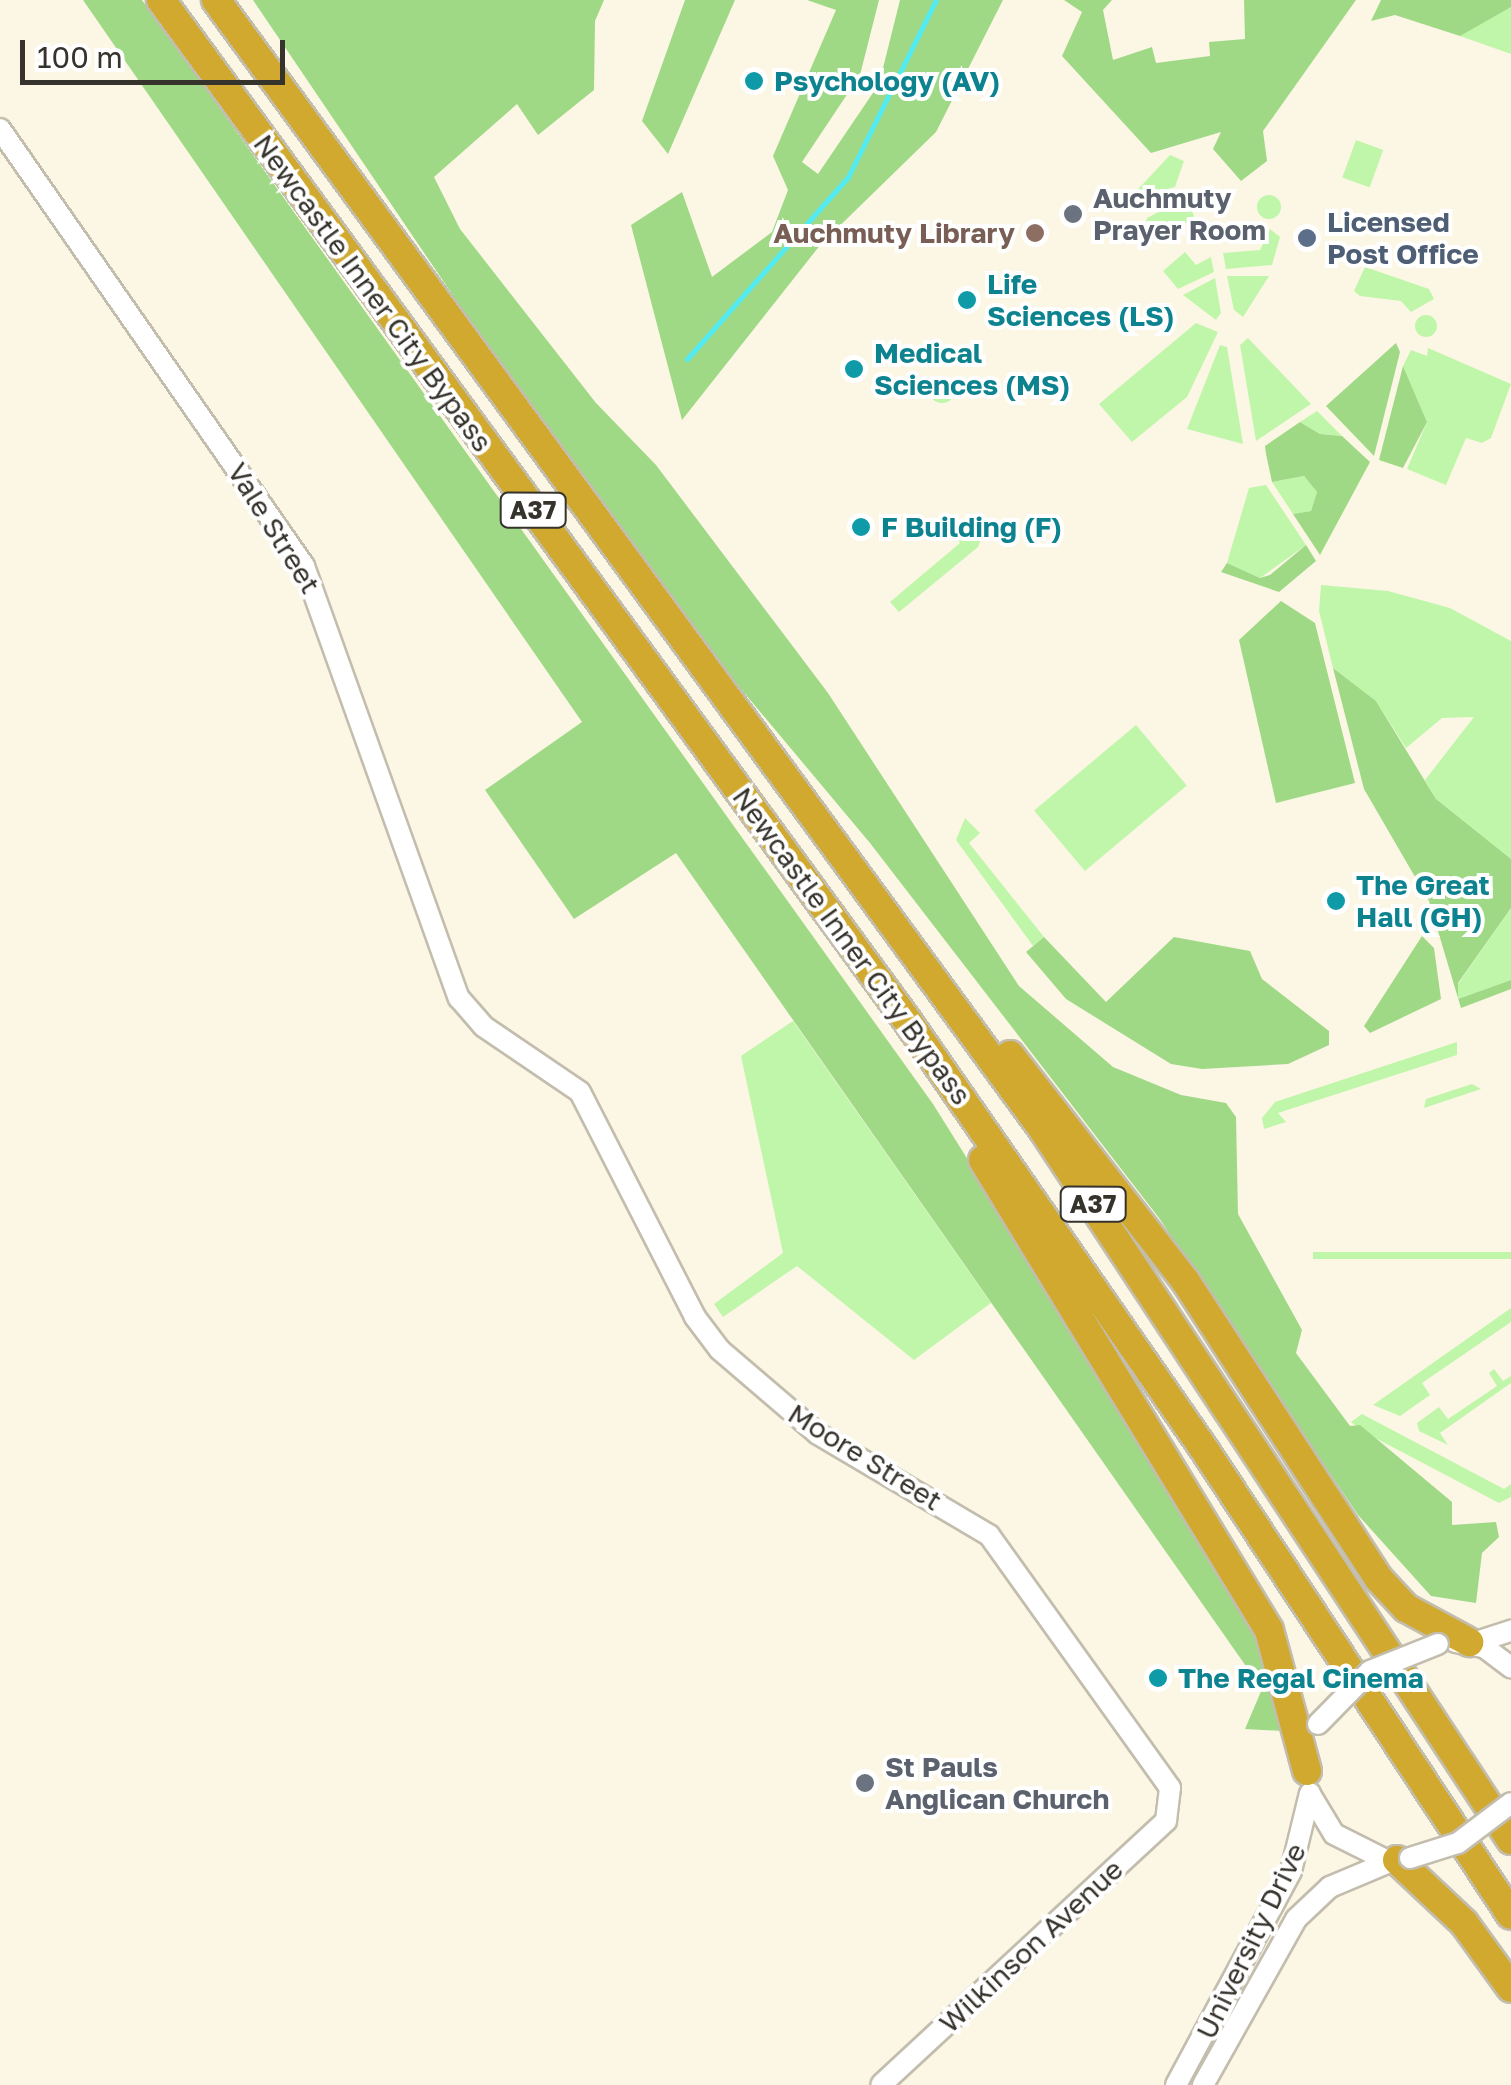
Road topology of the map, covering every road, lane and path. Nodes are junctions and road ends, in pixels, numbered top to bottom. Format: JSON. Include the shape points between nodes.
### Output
{"nodes":[{"id":1,"x":161,"y":0,"type":"edge"},
{"id":2,"x":216,"y":0,"type":"edge"},
{"id":3,"x":0,"y":130,"type":"edge"},
{"id":4,"x":841,"y":856,"type":"junction"},
{"id":5,"x":906,"y":1019,"type":"junction"},
{"id":6,"x":483,"y":1026,"type":"joint"},
{"id":7,"x":1511,"y":1631,"type":"edge"},
{"id":8,"x":1471,"y":1643,"type":"junction"},
{"id":9,"x":1511,"y":1667,"type":"edge"},
{"id":10,"x":1309,"y":1782,"type":"junction"},
{"id":11,"x":1172,"y":1802,"type":"joint"},
{"id":12,"x":1511,"y":1803,"type":"edge"},
{"id":13,"x":1511,"y":1840,"type":"edge"},
{"id":14,"x":1400,"y":1860,"type":"junction"},
{"id":15,"x":1511,"y":1914,"type":"edge"},
{"id":16,"x":1511,"y":1988,"type":"edge"},
{"id":17,"x":881,"y":2085,"type":"edge"},
{"id":18,"x":1176,"y":2085,"type":"edge"},
{"id":19,"x":1204,"y":2085,"type":"edge"}],
"edges":[{"from":1,"to":5,"type":"highway","name":"Newcastle Inner City Bypass","number":"A37"},
{"from":2,"to":4,"type":"highway","name":"Newcastle Inner City Bypass","number":"A37"},
{"from":3,"to":6,"type":"main road","name":"Vale Street","via":[[304,566],[450,979]]},
{"from":4,"to":8,"type":"highway","via":[[1082,1142],[1175,1266],[1390,1592]]},
{"from":4,"to":13,"type":"highway","name":"Newcastle Inner City Bypass","number":"A37","via":[[1044,1130]]},
{"from":5,"to":10,"type":"highway","via":[[961,1125],[1269,1630]]},
{"from":5,"to":15,"type":"highway","name":"Newcastle Inner City Bypass","number":"A37","via":[[1206,1452]]},
{"from":6,"to":11,"type":"main road","name":"Moore Street","via":[[580,1092],[694,1318],[720,1350],[818,1434],[976,1525],[998,1545],[1163,1777]]},
{"from":7,"to":8,"type":"main road"},
{"from":8,"to":9,"type":"main road"},
{"from":8,"to":10,"type":"main road","name":"University Drive","bridge":true,"via":[[1438,1644],[1370,1671],[1318,1724]]},
{"from":10,"to":14,"type":"main road","via":[[1334,1834]]},
{"from":10,"to":18,"type":"main road","name":"University Drive","via":[[1291,1871]]},
{"from":11,"to":17,"type":"main road","name":"Wilkinson Avenue","via":[[1166,1821],[1143,1844]]},
{"from":12,"to":14,"type":"main road","name":"University Drive","bridge":true,"via":[[1458,1843]]},
{"from":14,"to":16,"type":"highway","via":[[1464,1924]]},
{"from":14,"to":19,"type":"main road","name":"University Drive","via":[[1330,1887],[1296,1919]]}]}
